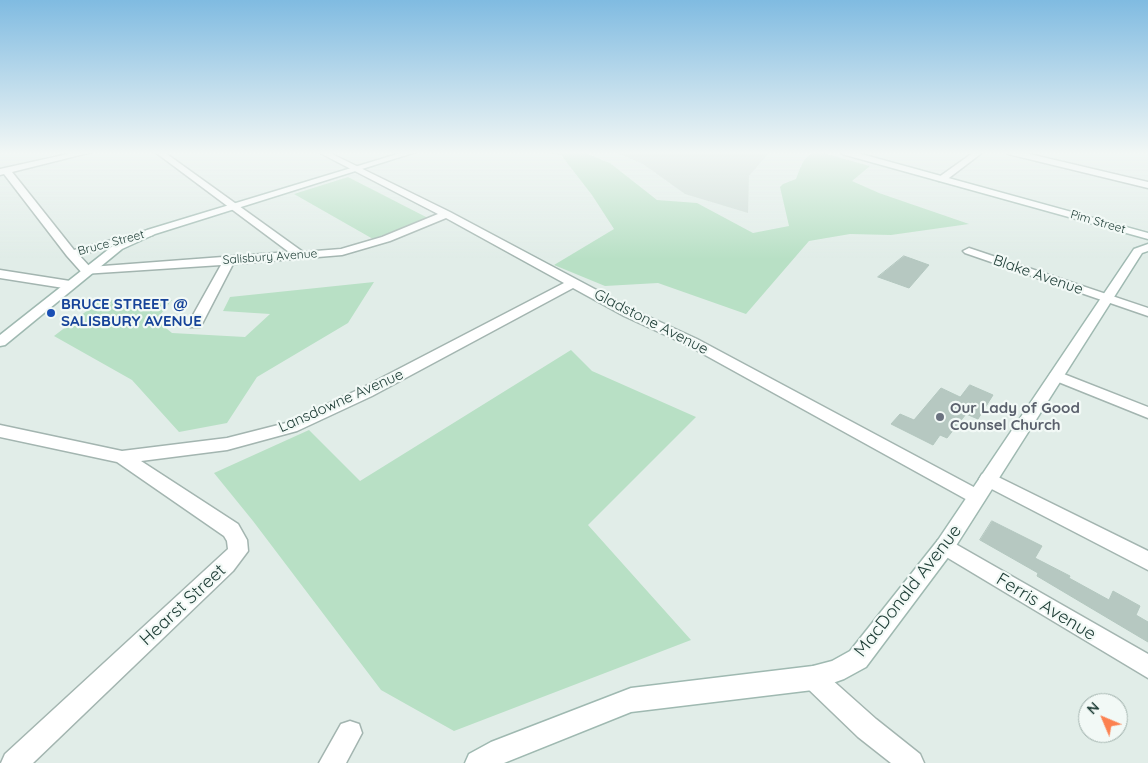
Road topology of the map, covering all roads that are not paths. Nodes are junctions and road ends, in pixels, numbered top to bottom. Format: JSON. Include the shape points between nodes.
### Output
{"nodes":[{"id":1,"x":16,"y":188,"type":"edge"},
{"id":2,"x":209,"y":188,"type":"edge"},
{"id":3,"x":295,"y":188,"type":"edge"},
{"id":4,"x":393,"y":188,"type":"edge"},
{"id":5,"x":973,"y":188,"type":"edge"},
{"id":6,"x":235,"y":206,"type":"junction"},
{"id":7,"x":446,"y":214,"type":"junction"},
{"id":8,"x":151,"y":232,"type":"junction"},
{"id":9,"x":1148,"y":236,"type":"edge"},
{"id":10,"x":1148,"y":247,"type":"edge"},
{"id":11,"x":969,"y":251,"type":"dead end"},
{"id":12,"x":71,"y":254,"type":"junction"},
{"id":13,"x":300,"y":255,"type":"junction"},
{"id":14,"x":229,"y":260,"type":"junction"},
{"id":15,"x":87,"y":271,"type":"junction"},
{"id":16,"x":0,"y":274,"type":"edge"},
{"id":17,"x":574,"y":282,"type":"junction"},
{"id":18,"x":70,"y":285,"type":"junction"},
{"id":19,"x":1108,"y":299,"type":"junction"},
{"id":20,"x":1148,"y":312,"type":"edge"},
{"id":21,"x":195,"y":324,"type":"dead end"},
{"id":22,"x":0,"y":342,"type":"edge"},
{"id":23,"x":1056,"y":376,"type":"junction"},
{"id":24,"x":1148,"y":413,"type":"edge"},
{"id":25,"x":0,"y":431,"type":"edge"},
{"id":26,"x":122,"y":457,"type":"junction"},
{"id":27,"x":983,"y":488,"type":"junction"},
{"id":28,"x":945,"y":546,"type":"junction"},
{"id":29,"x":1148,"y":561,"type":"edge"},
{"id":30,"x":1148,"y":667,"type":"edge"},
{"id":31,"x":813,"y":678,"type":"junction"},
{"id":32,"x":350,"y":732,"type":"dead end"},
{"id":33,"x":14,"y":763,"type":"edge"},
{"id":34,"x":332,"y":763,"type":"edge"},
{"id":35,"x":478,"y":763,"type":"edge"},
{"id":36,"x":911,"y":763,"type":"edge"}],
"edges":[{"from":1,"to":12,"type":"street"},
{"from":2,"to":6,"type":"street"},
{"from":3,"to":6,"type":"street","name":"Bruce Street"},
{"from":4,"to":7,"type":"street","name":"Gladstone Avenue"},
{"from":5,"to":9,"type":"street","name":"Pim Street"},
{"from":6,"to":8,"type":"street","name":"Bruce Street"},
{"from":6,"to":13,"type":"street"},
{"from":7,"to":13,"type":"street","name":"Salisbury Avenue","via":[[386,239],[351,249]]},
{"from":7,"to":17,"type":"street","name":"Gladstone Avenue"},
{"from":8,"to":12,"type":"street","name":"Bruce Street"},
{"from":8,"to":15,"type":"street","name":"Bruce Street","via":[[118,247]]},
{"from":10,"to":19,"type":"street","name":"MacDonald Avenue","via":[[1138,251]]},
{"from":11,"to":19,"type":"street","name":"Blake Avenue"},
{"from":12,"to":15,"type":"street"},
{"from":13,"to":14,"type":"street","name":"Salisbury Avenue"},
{"from":14,"to":15,"type":"street","name":"Salisbury Avenue"},
{"from":14,"to":21,"type":"street"},
{"from":15,"to":18,"type":"street","name":"Bruce Street"},
{"from":16,"to":18,"type":"street"},
{"from":17,"to":26,"type":"street","name":"Lansdowne Avenue","via":[[367,392],[291,427],[227,444]]},
{"from":17,"to":27,"type":"street","name":"Gladstone Avenue"},
{"from":18,"to":22,"type":"street","name":"Bruce Street"},
{"from":19,"to":20,"type":"street","name":"Blake Avenue"},
{"from":19,"to":23,"type":"street","name":"MacDonald Avenue"},
{"from":23,"to":24,"type":"street"},
{"from":23,"to":27,"type":"street","name":"MacDonald Avenue"},
{"from":25,"to":26,"type":"street","name":"Lansdowne Avenue"},
{"from":26,"to":33,"type":"street","name":"Hearst Street","via":[[230,530],[237,540],[238,552]]},
{"from":27,"to":28,"type":"street","name":"MacDonald Avenue"},
{"from":27,"to":29,"type":"street","name":"Gladstone Avenue"},
{"from":28,"to":30,"type":"street","name":"Ferris Avenue"},
{"from":28,"to":31,"type":"street","name":"MacDonald Avenue","via":[[858,659]]},
{"from":31,"to":35,"type":"street","name":"MacDonald Avenue","via":[[631,700]]},
{"from":31,"to":36,"type":"street"},
{"from":32,"to":34,"type":"street"}]}
